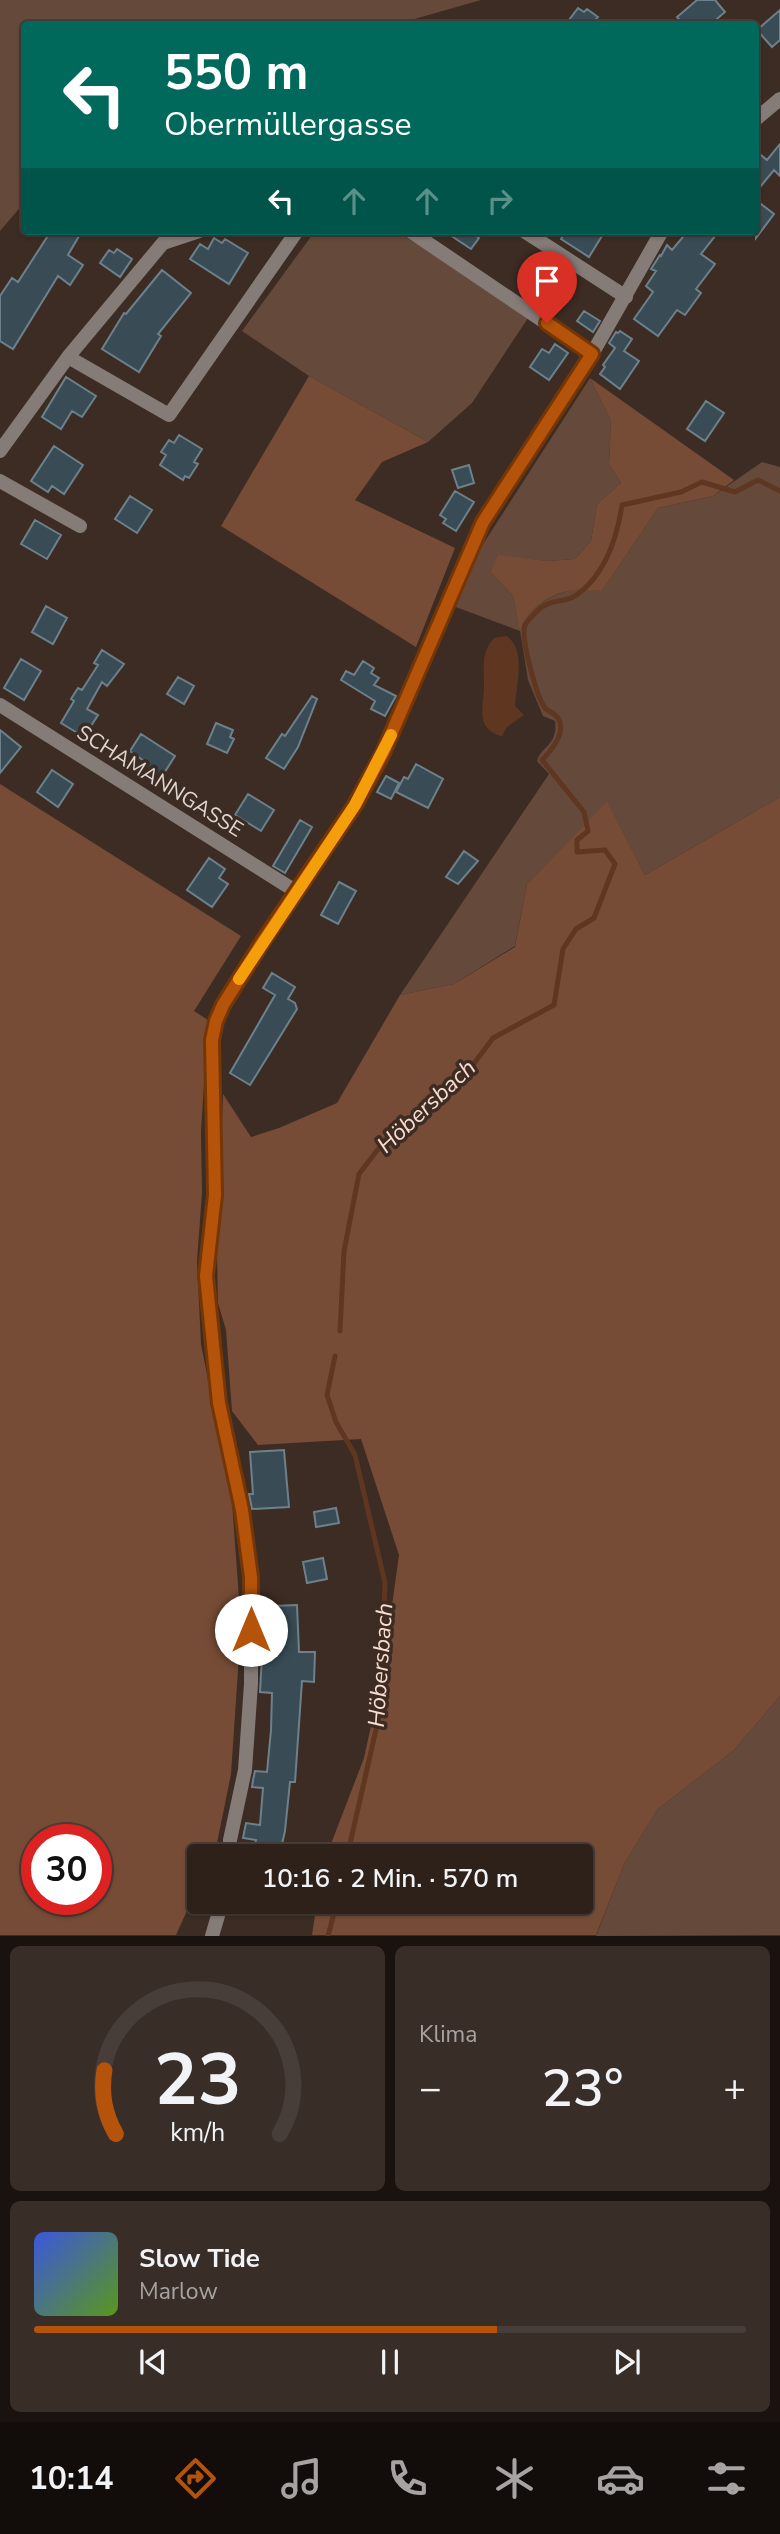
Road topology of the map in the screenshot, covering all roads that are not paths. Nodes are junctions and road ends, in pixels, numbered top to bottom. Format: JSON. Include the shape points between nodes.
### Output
{"nodes":[{"id":1,"x":780,"y":99,"type":"edge"},
{"id":2,"x":759,"y":116,"type":"edge"},
{"id":3,"x":187,"y":235,"type":"edge"},
{"id":4,"x":295,"y":235,"type":"edge"},
{"id":5,"x":416,"y":235,"type":"edge"},
{"id":6,"x":530,"y":235,"type":"edge"},
{"id":7,"x":660,"y":235,"type":"edge"},
{"id":8,"x":626,"y":298,"type":"junction"},
{"id":9,"x":592,"y":354,"type":"junction"},
{"id":10,"x":68,"y":357,"type":"junction"},
{"id":11,"x":0,"y":451,"type":"edge"},
{"id":12,"x":0,"y":481,"type":"edge"},
{"id":13,"x":80,"y":526,"type":"dead end"},
{"id":14,"x":0,"y":705,"type":"edge"},
{"id":15,"x":297,"y":892,"type":"junction"},
{"id":16,"x":230,"y":1844,"type":"edge"},
{"id":17,"x":218,"y":1914,"type":"edge"},
{"id":18,"x":212,"y":1936,"type":"edge"}],
"edges":[{"from":1,"to":2,"type":"street"},
{"from":3,"to":10,"type":"street","via":[[163,243]]},
{"from":4,"to":10,"type":"street","via":[[169,415]]},
{"from":5,"to":9,"type":"street"},
{"from":6,"to":8,"type":"street"},
{"from":7,"to":8,"type":"street"},
{"from":8,"to":9,"type":"street"},
{"from":9,"to":15,"type":"street","via":[[483,522],[383,753],[355,805]]},
{"from":10,"to":11,"type":"street"},
{"from":12,"to":13,"type":"street"},
{"from":14,"to":15,"type":"street","name":"SCHAMANNGASSE"},
{"from":15,"to":16,"type":"street","via":[[223,1005],[212,1040],[215,1195],[206,1276],[219,1403],[251,1577],[245,1770]]},
{"from":17,"to":18,"type":"street"}]}
